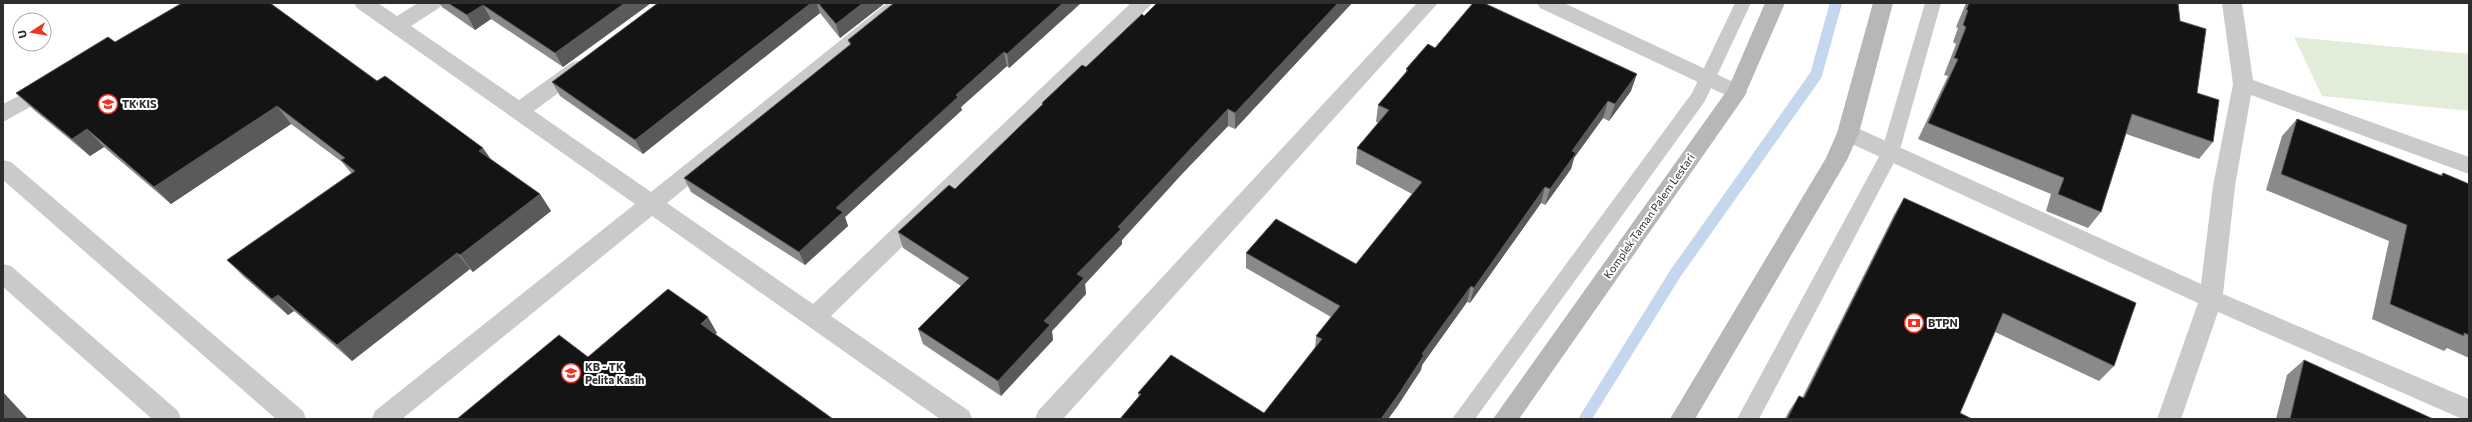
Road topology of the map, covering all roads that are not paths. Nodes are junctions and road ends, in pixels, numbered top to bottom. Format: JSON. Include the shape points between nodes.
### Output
{"nodes":[{"id":1,"x":364,"y":3,"type":"edge"},
{"id":2,"x":432,"y":3,"type":"edge"},
{"id":3,"x":900,"y":3,"type":"edge"},
{"id":4,"x":1143,"y":3,"type":"edge"},
{"id":5,"x":1428,"y":3,"type":"edge"},
{"id":6,"x":1547,"y":3,"type":"edge"},
{"id":7,"x":1743,"y":3,"type":"edge"},
{"id":8,"x":1775,"y":3,"type":"edge"},
{"id":9,"x":1883,"y":3,"type":"edge"},
{"id":10,"x":1933,"y":3,"type":"edge"},
{"id":11,"x":2232,"y":3,"type":"edge"},
{"id":12,"x":397,"y":26,"type":"junction"},
{"id":13,"x":596,"y":55,"type":"edge"},
{"id":14,"x":1706,"y":77,"type":"junction"},
{"id":15,"x":64,"y":78,"type":"edge"},
{"id":16,"x":2243,"y":84,"type":"junction"},
{"id":17,"x":1737,"y":92,"type":"junction"},
{"id":18,"x":519,"y":112,"type":"junction"},
{"id":19,"x":3,"y":114,"type":"edge"},
{"id":20,"x":1848,"y":133,"type":"junction"},
{"id":21,"x":1890,"y":153,"type":"junction"},
{"id":22,"x":2469,"y":166,"type":"edge"},
{"id":23,"x":3,"y":168,"type":"edge"},
{"id":24,"x":650,"y":203,"type":"junction"},
{"id":25,"x":3,"y":273,"type":"edge"},
{"id":26,"x":2211,"y":299,"type":"junction"},
{"id":27,"x":814,"y":317,"type":"junction"},
{"id":28,"x":2469,"y":410,"type":"edge"},
{"id":29,"x":169,"y":419,"type":"edge"},
{"id":30,"x":294,"y":419,"type":"edge"},
{"id":31,"x":384,"y":419,"type":"edge"},
{"id":32,"x":960,"y":419,"type":"edge"},
{"id":33,"x":1047,"y":419,"type":"edge"},
{"id":34,"x":1463,"y":419,"type":"edge"},
{"id":35,"x":1505,"y":419,"type":"edge"},
{"id":36,"x":1682,"y":419,"type":"edge"},
{"id":37,"x":1748,"y":419,"type":"edge"},
{"id":38,"x":2170,"y":419,"type":"edge"}],
"edges":[{"from":1,"to":12,"type":"street"},
{"from":2,"to":12,"type":"street"},
{"from":3,"to":24,"type":"street"},
{"from":4,"to":27,"type":"street"},
{"from":5,"to":33,"type":"street"},
{"from":6,"to":14,"type":"street"},
{"from":7,"to":14,"type":"lane"},
{"from":8,"to":17,"type":"street","name":"Komplek Taman Palem Lestari"},
{"from":9,"to":20,"type":"street"},
{"from":10,"to":21,"type":"lane"},
{"from":11,"to":16,"type":"street"},
{"from":12,"to":18,"type":"street"},
{"from":13,"to":18,"type":"street"},
{"from":14,"to":17,"type":"street"},
{"from":14,"to":34,"type":"lane","via":[[1699,96]]},
{"from":15,"to":19,"type":"street"},
{"from":16,"to":22,"type":"street"},
{"from":16,"to":26,"type":"street","via":[[2224,186]]},
{"from":17,"to":35,"type":"street","name":"Komplek Taman Palem Lestari"},
{"from":18,"to":24,"type":"street"},
{"from":20,"to":21,"type":"street"},
{"from":20,"to":36,"type":"street","via":[[1836,160]]},
{"from":21,"to":26,"type":"street"},
{"from":21,"to":37,"type":"lane"},
{"from":23,"to":30,"type":"street"},
{"from":24,"to":27,"type":"street"},
{"from":24,"to":31,"type":"street"},
{"from":25,"to":29,"type":"street"},
{"from":26,"to":28,"type":"street"},
{"from":26,"to":38,"type":"street"},
{"from":27,"to":32,"type":"street"}]}
